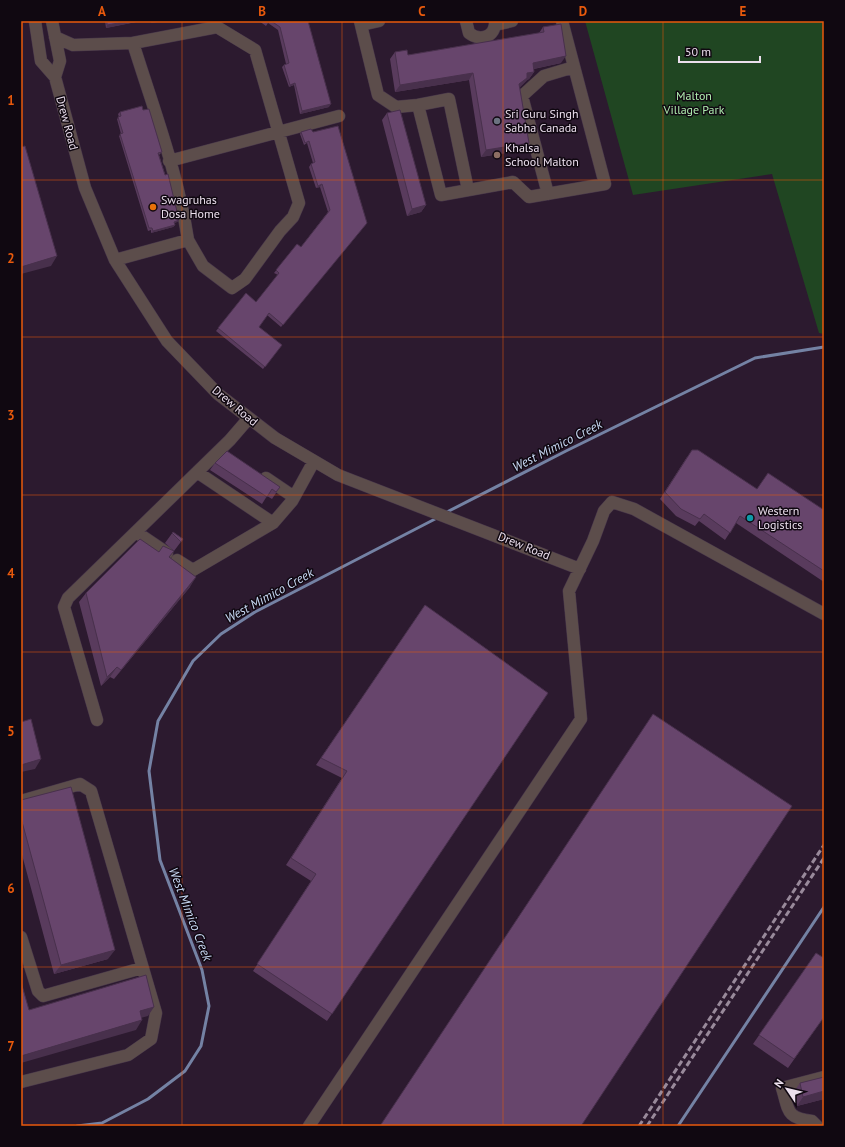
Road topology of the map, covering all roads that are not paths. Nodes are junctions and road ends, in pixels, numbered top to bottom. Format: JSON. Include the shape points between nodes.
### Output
{"nodes":[{"id":1,"x":35,"y":21,"type":"edge"},
{"id":2,"x":52,"y":21,"type":"edge"},
{"id":3,"x":379,"y":21,"type":"edge"},
{"id":4,"x":466,"y":21,"type":"edge"},
{"id":5,"x":512,"y":21,"type":"edge"},
{"id":6,"x":562,"y":21,"type":"edge"},
{"id":7,"x":360,"y":23,"type":"edge"},
{"id":8,"x":495,"y":23,"type":"edge"},
{"id":9,"x":55,"y":37,"type":"junction"},
{"id":10,"x":133,"y":43,"type":"junction"},
{"id":11,"x":574,"y":67,"type":"junction"},
{"id":12,"x":55,"y":76,"type":"junction"},
{"id":13,"x":418,"y":105,"type":"junction"},
{"id":14,"x":340,"y":116,"type":"dead end"},
{"id":15,"x":280,"y":131,"type":"junction"},
{"id":16,"x":169,"y":160,"type":"junction"},
{"id":17,"x":468,"y":190,"type":"junction"},
{"id":18,"x":548,"y":194,"type":"junction"},
{"id":19,"x":188,"y":240,"type":"junction"},
{"id":20,"x":115,"y":260,"type":"junction"},
{"id":21,"x":249,"y":418,"type":"junction"},
{"id":22,"x":221,"y":449,"type":"junction"},
{"id":23,"x":235,"y":458,"type":"edge"},
{"id":24,"x":314,"y":461,"type":"junction"},
{"id":25,"x":254,"y":471,"type":"edge"},
{"id":26,"x":197,"y":472,"type":"junction"},
{"id":27,"x":294,"y":497,"type":"junction"},
{"id":28,"x":273,"y":523,"type":"junction"},
{"id":29,"x":136,"y":532,"type":"junction"},
{"id":30,"x":167,"y":553,"type":"edge"},
{"id":31,"x":177,"y":560,"type":"dead end"},
{"id":32,"x":580,"y":568,"type":"junction"},
{"id":33,"x":824,"y":614,"type":"edge"},
{"id":34,"x":97,"y":720,"type":"dead end"},
{"id":35,"x":21,"y":801,"type":"edge"},
{"id":36,"x":21,"y":937,"type":"edge"},
{"id":37,"x":142,"y":968,"type":"junction"},
{"id":38,"x":824,"y":1077,"type":"edge"},
{"id":39,"x":21,"y":1082,"type":"edge"},
{"id":40,"x":309,"y":1126,"type":"edge"},
{"id":41,"x":816,"y":1126,"type":"edge"}],
"edges":[{"from":1,"to":12,"type":"street","name":"Drew Road","via":[[41,61]]},
{"from":2,"to":9,"type":"street","name":"Drew Road"},
{"from":3,"to":7,"type":"street"},
{"from":4,"to":8,"type":"street","via":[[469,33],[477,38],[487,37]]},
{"from":5,"to":8,"type":"street"},
{"from":6,"to":11,"type":"street"},
{"from":7,"to":13,"type":"street","via":[[378,96],[396,107]]},
{"from":9,"to":10,"type":"street","via":[[73,45]]},
{"from":9,"to":12,"type":"street","name":"Drew Road","via":[[60,61]]},
{"from":10,"to":15,"type":"street","via":[[217,27],[255,50]]},
{"from":10,"to":16,"type":"street"},
{"from":11,"to":18,"type":"street","via":[[544,76],[522,96]]},
{"from":11,"to":18,"type":"street","via":[[605,184]]},
{"from":12,"to":20,"type":"street","name":"Drew Road","via":[[85,188]]},
{"from":13,"to":17,"type":"street","via":[[441,195]]},
{"from":13,"to":17,"type":"street","via":[[449,99]]},
{"from":14,"to":15,"type":"street"},
{"from":15,"to":16,"type":"street"},
{"from":15,"to":19,"type":"street","via":[[299,203],[293,217],[246,279],[232,288],[202,266]]},
{"from":16,"to":19,"type":"street"},
{"from":17,"to":18,"type":"street","via":[[513,182],[530,197]]},
{"from":19,"to":20,"type":"street"},
{"from":20,"to":21,"type":"street","name":"Drew Road","via":[[167,341],[218,394]]},
{"from":21,"to":22,"type":"street"},
{"from":21,"to":24,"type":"street","name":"Drew Road","via":[[275,438]]},
{"from":22,"to":23,"type":"street"},
{"from":22,"to":26,"type":"street"},
{"from":24,"to":27,"type":"street"},
{"from":24,"to":32,"type":"street","name":"Drew Road","via":[[338,475]]},
{"from":25,"to":27,"type":"street"},
{"from":26,"to":28,"type":"street"},
{"from":26,"to":29,"type":"street"},
{"from":27,"to":28,"type":"street"},
{"from":28,"to":31,"type":"street","via":[[193,570]]},
{"from":29,"to":30,"type":"street"},
{"from":29,"to":34,"type":"street","via":[[68,598],[64,607]]},
{"from":32,"to":33,"type":"street","via":[[604,511],[612,502],[634,509]]},
{"from":32,"to":40,"type":"street","via":[[569,591],[581,719]]},
{"from":35,"to":37,"type":"street","via":[[80,784],[91,791]]},
{"from":36,"to":37,"type":"street","via":[[38,992],[43,996]]},
{"from":37,"to":39,"type":"street","via":[[156,1014],[151,1039],[128,1055]]},
{"from":38,"to":41,"type":"street","via":[[782,1088],[790,1114],[798,1119],[812,1121]]}]}
